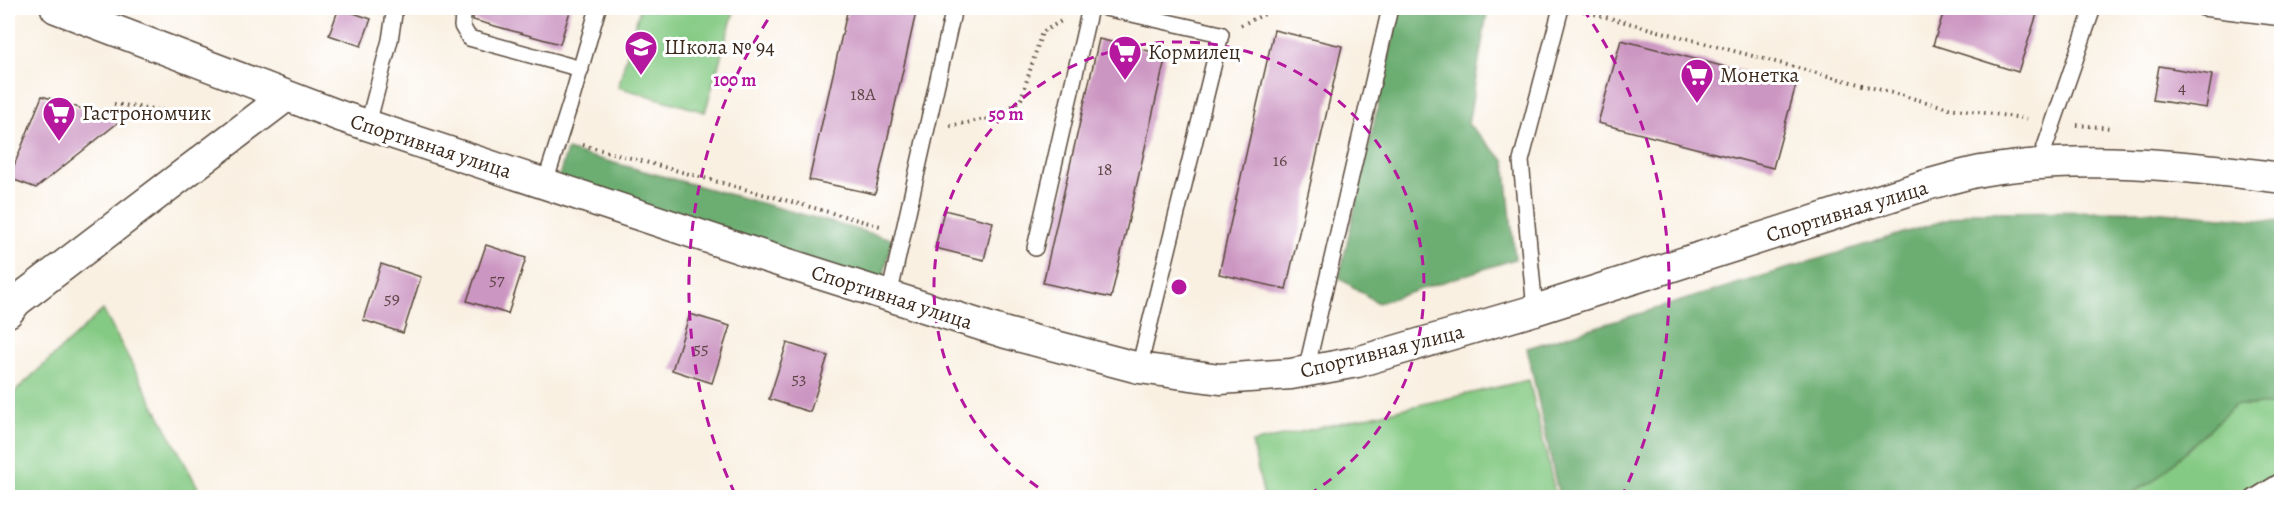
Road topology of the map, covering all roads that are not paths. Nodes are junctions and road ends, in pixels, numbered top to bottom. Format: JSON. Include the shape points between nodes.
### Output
{"nodes":[{"id":1,"x":56,"y":8,"type":"edge"},
{"id":2,"x":395,"y":8,"type":"edge"},
{"id":3,"x":464,"y":8,"type":"edge"},
{"id":4,"x":598,"y":8,"type":"edge"},
{"id":5,"x":954,"y":8,"type":"edge"},
{"id":6,"x":1090,"y":8,"type":"edge"},
{"id":7,"x":1105,"y":8,"type":"edge"},
{"id":8,"x":1390,"y":8,"type":"edge"},
{"id":9,"x":1561,"y":8,"type":"edge"},
{"id":10,"x":2093,"y":8,"type":"edge"},
{"id":11,"x":2203,"y":8,"type":"edge"},
{"id":12,"x":2282,"y":18,"type":"edge"},
{"id":13,"x":581,"y":69,"type":"junction"},
{"id":14,"x":285,"y":97,"type":"junction"},
{"id":15,"x":368,"y":124,"type":"junction"},
{"id":16,"x":2039,"y":164,"type":"junction"},
{"id":17,"x":2282,"y":178,"type":"edge"},
{"id":18,"x":544,"y":183,"type":"junction"},
{"id":19,"x":1035,"y":248,"type":"dead end"},
{"id":20,"x":889,"y":296,"type":"junction"},
{"id":21,"x":1535,"y":310,"type":"junction"},
{"id":22,"x":8,"y":312,"type":"edge"},
{"id":23,"x":1139,"y":368,"type":"junction"},
{"id":24,"x":1306,"y":371,"type":"junction"},
{"id":25,"x":2282,"y":480,"type":"edge"},
{"id":26,"x":2253,"y":498,"type":"edge"}],
"edges":[{"from":1,"to":14,"type":"street","name":"Спортивная улица"},
{"from":2,"to":15,"type":"lane"},
{"from":3,"to":13,"type":"lane","via":[[462,26],[469,38]]},
{"from":4,"to":13,"type":"lane"},
{"from":5,"to":20,"type":"lane"},
{"from":6,"to":19,"type":"lane"},
{"from":7,"to":23,"type":"lane","via":[[1221,34]]},
{"from":8,"to":24,"type":"lane"},
{"from":9,"to":21,"type":"lane","via":[[1521,161]]},
{"from":10,"to":16,"type":"lane"},
{"from":11,"to":12,"type":"lane"},
{"from":13,"to":18,"type":"lane"},
{"from":14,"to":15,"type":"street","name":"Спортивная улица"},
{"from":14,"to":22,"type":"street","via":[[17,301]]},
{"from":15,"to":18,"type":"street","name":"Спортивная улица"},
{"from":16,"to":17,"type":"street","name":"Спортивная улица","via":[[2122,162]]},
{"from":16,"to":21,"type":"street","name":"Спортивная улица","via":[[1979,171],[1923,186]]},
{"from":18,"to":20,"type":"street","name":"Спортивная улица"},
{"from":20,"to":23,"type":"street","name":"Спортивная улица","via":[[1006,333]]},
{"from":21,"to":24,"type":"street","name":"Спортивная улица","via":[[1357,362]]},
{"from":23,"to":24,"type":"street","name":"Спортивная улица","via":[[1220,379]]},
{"from":25,"to":26,"type":"lane"}]}
